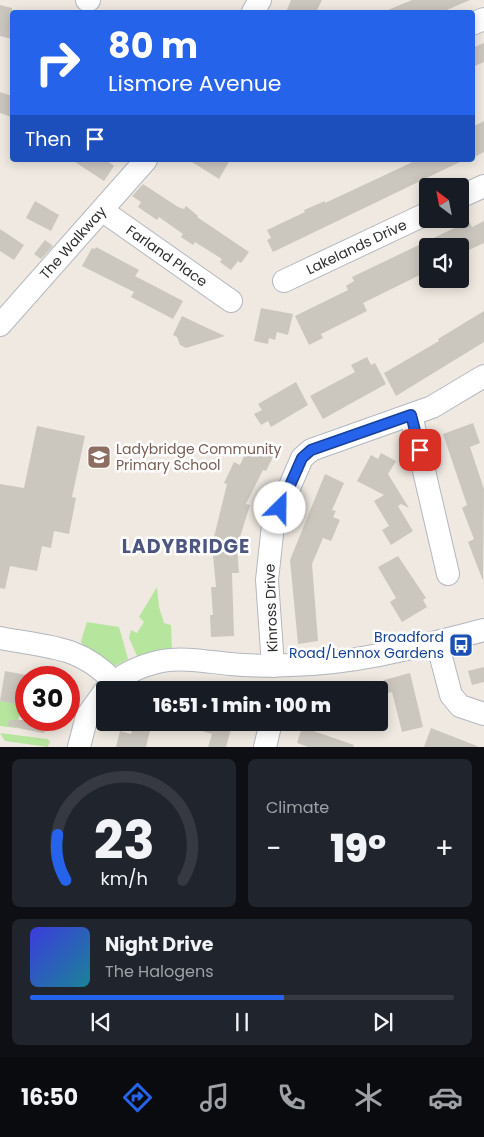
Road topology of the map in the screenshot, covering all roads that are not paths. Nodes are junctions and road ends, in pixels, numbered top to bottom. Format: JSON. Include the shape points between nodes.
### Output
{"nodes":[{"id":1,"x":144,"y":162,"type":"edge"},
{"id":2,"x":484,"y":186,"type":"edge"},
{"id":3,"x":469,"y":193,"type":"edge"},
{"id":4,"x":103,"y":211,"type":"junction"},
{"id":5,"x":419,"y":216,"type":"edge"},
{"id":6,"x":284,"y":281,"type":"dead end"},
{"id":7,"x":231,"y":300,"type":"dead end"},
{"id":8,"x":0,"y":325,"type":"edge"},
{"id":9,"x":484,"y":376,"type":"edge"},
{"id":10,"x":411,"y":415,"type":"junction"},
{"id":11,"x":448,"y":574,"type":"dead end"},
{"id":12,"x":484,"y":630,"type":"edge"},
{"id":13,"x":0,"y":638,"type":"edge"},
{"id":14,"x":437,"y":642,"type":"junction"},
{"id":15,"x":273,"y":666,"type":"junction"},
{"id":16,"x":105,"y":681,"type":"edge"},
{"id":17,"x":118,"y":681,"type":"edge"},
{"id":18,"x":96,"y":704,"type":"edge"},
{"id":19,"x":484,"y":714,"type":"edge"},
{"id":20,"x":269,"y":731,"type":"edge"},
{"id":21,"x":79,"y":747,"type":"edge"},
{"id":22,"x":266,"y":747,"type":"edge"}],
"edges":[{"from":1,"to":4,"type":"street","name":"The Walkway"},
{"from":2,"to":3,"type":"street"},
{"from":4,"to":7,"type":"street","name":"Farland Place"},
{"from":4,"to":8,"type":"street","name":"The Walkway"},
{"from":5,"to":6,"type":"street","name":"Lakelands Drive"},
{"from":9,"to":10,"type":"street","name":"Kinross Drive","via":[[432,407]]},
{"from":10,"to":11,"type":"street"},
{"from":10,"to":15,"type":"street","name":"Kinross Drive","via":[[311,450],[302,458],[273,525],[268,566]]},
{"from":12,"to":14,"type":"street"},
{"from":13,"to":16,"type":"street","via":[[66,649],[97,664]]},
{"from":14,"to":15,"type":"street","via":[[380,654]]},
{"from":14,"to":19,"type":"street","via":[[451,695],[460,706]]},
{"from":15,"to":17,"type":"street","via":[[163,661],[140,668]]},
{"from":18,"to":21,"type":"street","via":[[87,716]]},
{"from":20,"to":22,"type":"street"}]}
